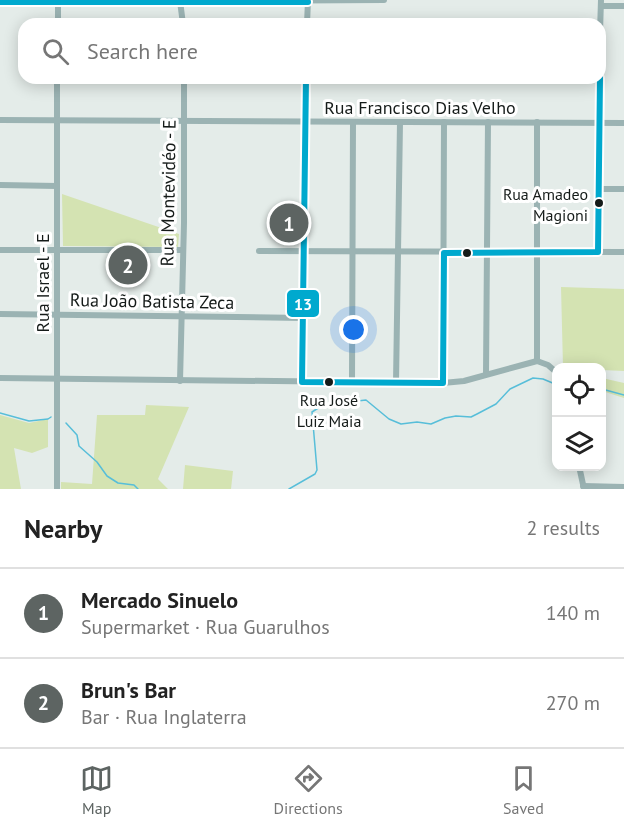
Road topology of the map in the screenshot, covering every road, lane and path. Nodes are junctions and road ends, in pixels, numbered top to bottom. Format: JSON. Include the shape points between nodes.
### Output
{"nodes":[{"id":1,"x":384,"y":0,"type":"edge"},
{"id":2,"x":58,"y":1,"type":"edge"},
{"id":3,"x":308,"y":1,"type":"edge"},
{"id":4,"x":353,"y":1,"type":"edge"},
{"id":5,"x":0,"y":2,"type":"edge"},
{"id":6,"x":183,"y":3,"type":"edge"},
{"id":7,"x":601,"y":3,"type":"edge"},
{"id":8,"x":624,"y":6,"type":"edge"},
{"id":9,"x":58,"y":18,"type":"edge"},
{"id":10,"x":307,"y":18,"type":"edge"},
{"id":11,"x":600,"y":18,"type":"edge"},
{"id":12,"x":57,"y":84,"type":"edge"},
{"id":13,"x":184,"y":84,"type":"edge"},
{"id":14,"x":306,"y":84,"type":"edge"},
{"id":15,"x":600,"y":84,"type":"edge"},
{"id":16,"x":0,"y":120,"type":"edge"},
{"id":17,"x":56,"y":120,"type":"junction"},
{"id":18,"x":185,"y":120,"type":"junction"},
{"id":19,"x":305,"y":122,"type":"junction"},
{"id":20,"x":353,"y":122,"type":"junction"},
{"id":21,"x":400,"y":122,"type":"junction"},
{"id":22,"x":444,"y":122,"type":"junction"},
{"id":23,"x":488,"y":122,"type":"junction"},
{"id":24,"x":537,"y":122,"type":"junction"},
{"id":25,"x":599,"y":123,"type":"junction"},
{"id":26,"x":624,"y":123,"type":"edge"},
{"id":27,"x":0,"y":185,"type":"edge"},
{"id":28,"x":57,"y":186,"type":"junction"},
{"id":29,"x":598,"y":189,"type":"junction"},
{"id":30,"x":624,"y":189,"type":"edge"},
{"id":31,"x":0,"y":250,"type":"edge"},
{"id":32,"x":57,"y":250,"type":"junction"},
{"id":33,"x":182,"y":250,"type":"junction"},
{"id":34,"x":259,"y":251,"type":"dead end"},
{"id":35,"x":353,"y":252,"type":"junction"},
{"id":36,"x":398,"y":252,"type":"junction"},
{"id":37,"x":598,"y":252,"type":"junction"},
{"id":38,"x":624,"y":252,"type":"edge"},
{"id":39,"x":305,"y":253,"type":"junction"},
{"id":40,"x":444,"y":253,"type":"junction"},
{"id":41,"x":487,"y":253,"type":"junction"},
{"id":42,"x":536,"y":253,"type":"junction"},
{"id":43,"x":0,"y":314,"type":"edge"},
{"id":44,"x":57,"y":315,"type":"junction"},
{"id":45,"x":181,"y":315,"type":"junction"},
{"id":46,"x":304,"y":318,"type":"junction"},
{"id":47,"x":537,"y":361,"type":"junction"},
{"id":48,"x":552,"y":368,"type":"edge"},
{"id":49,"x":486,"y":374,"type":"junction"},
{"id":50,"x":0,"y":378,"type":"edge"},
{"id":51,"x":57,"y":380,"type":"junction"},
{"id":52,"x":180,"y":381,"type":"junction"},
{"id":53,"x":302,"y":382,"type":"junction"},
{"id":54,"x":352,"y":382,"type":"junction"},
{"id":55,"x":396,"y":383,"type":"junction"},
{"id":56,"x":443,"y":383,"type":"junction"},
{"id":57,"x":580,"y":471,"type":"edge"},
{"id":58,"x":583,"y":487,"type":"edge"},
{"id":59,"x":624,"y":487,"type":"edge"},
{"id":60,"x":57,"y":489,"type":"edge"}],
"edges":[{"from":1,"to":4,"type":"street"},
{"from":2,"to":5,"type":"street"},
{"from":2,"to":6,"type":"street"},
{"from":2,"to":9,"type":"street"},
{"from":3,"to":4,"type":"street"},
{"from":3,"to":6,"type":"street"},
{"from":3,"to":10,"type":"street"},
{"from":7,"to":8,"type":"street"},
{"from":7,"to":11,"type":"street"},
{"from":12,"to":17,"type":"street","name":"Rua Israel - E"},
{"from":13,"to":18,"type":"street","name":"Rua Montevidéo - E"},
{"from":14,"to":19,"type":"street"},
{"from":15,"to":25,"type":"street"},
{"from":16,"to":17,"type":"street","name":"Rua Francisco Dias Velho"},
{"from":17,"to":18,"type":"street","name":"Rua Francisco Dias Velho"},
{"from":17,"to":28,"type":"street","name":"Rua Israel - E"},
{"from":18,"to":19,"type":"street","name":"Rua Francisco Dias Velho"},
{"from":18,"to":33,"type":"street","name":"Rua Montevidéo - E"},
{"from":19,"to":20,"type":"street","name":"Rua Francisco Dias Velho"},
{"from":19,"to":39,"type":"street"},
{"from":20,"to":21,"type":"street","name":"Rua Francisco Dias Velho"},
{"from":20,"to":35,"type":"street"},
{"from":21,"to":22,"type":"street","name":"Rua Francisco Dias Velho"},
{"from":21,"to":36,"type":"street"},
{"from":22,"to":23,"type":"street","name":"Rua Francisco Dias Velho"},
{"from":22,"to":40,"type":"street"},
{"from":23,"to":24,"type":"street","name":"Rua Francisco Dias Velho"},
{"from":23,"to":41,"type":"street"},
{"from":24,"to":25,"type":"street","name":"Rua Francisco Dias Velho"},
{"from":24,"to":42,"type":"street"},
{"from":25,"to":26,"type":"street","name":"Rua Francisco Dias Velho"},
{"from":25,"to":29,"type":"street"},
{"from":27,"to":28,"type":"street"},
{"from":28,"to":32,"type":"street","name":"Rua Israel - E"},
{"from":29,"to":30,"type":"street"},
{"from":29,"to":37,"type":"street"},
{"from":31,"to":32,"type":"street"},
{"from":32,"to":33,"type":"street"},
{"from":32,"to":44,"type":"street","name":"Rua Israel - E"},
{"from":33,"to":45,"type":"street","name":"Rua Montevidéo - E"},
{"from":34,"to":39,"type":"street"},
{"from":35,"to":36,"type":"street"},
{"from":35,"to":39,"type":"street"},
{"from":35,"to":54,"type":"street"},
{"from":36,"to":40,"type":"street"},
{"from":36,"to":55,"type":"street"},
{"from":37,"to":38,"type":"street"},
{"from":37,"to":42,"type":"street"},
{"from":39,"to":46,"type":"street"},
{"from":40,"to":41,"type":"street"},
{"from":40,"to":56,"type":"street"},
{"from":41,"to":42,"type":"street"},
{"from":41,"to":49,"type":"street"},
{"from":42,"to":47,"type":"street"},
{"from":43,"to":44,"type":"street","name":"Rua João Batista Zeca"},
{"from":44,"to":45,"type":"street","name":"Rua João Batista Zeca"},
{"from":44,"to":51,"type":"street","name":"Rua Israel - E"},
{"from":45,"to":46,"type":"street","name":"Rua João Batista Zeca"},
{"from":45,"to":52,"type":"street","name":"Rua Montevidéo - E"},
{"from":46,"to":53,"type":"street"},
{"from":47,"to":48,"type":"street"},
{"from":47,"to":49,"type":"street"},
{"from":49,"to":56,"type":"street"},
{"from":50,"to":51,"type":"street"},
{"from":51,"to":52,"type":"street"},
{"from":51,"to":60,"type":"street","name":"Rua Israel - E"},
{"from":52,"to":53,"type":"street"},
{"from":53,"to":54,"type":"street"},
{"from":54,"to":55,"type":"street"},
{"from":55,"to":56,"type":"street"},
{"from":57,"to":58,"type":"street"},
{"from":58,"to":59,"type":"street"}]}
